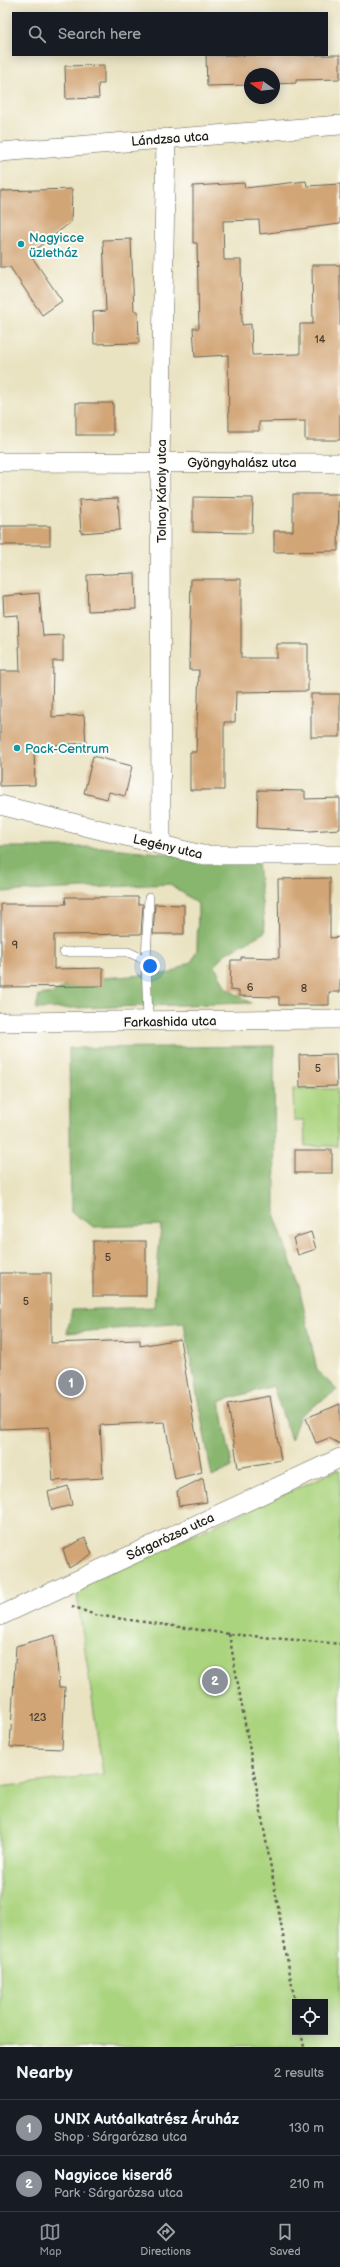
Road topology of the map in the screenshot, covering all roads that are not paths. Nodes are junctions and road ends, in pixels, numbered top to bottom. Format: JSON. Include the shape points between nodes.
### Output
{"nodes":[{"id":1,"x":340,"y":125,"type":"edge"},
{"id":2,"x":166,"y":138,"type":"junction"},
{"id":3,"x":0,"y":152,"type":"edge"},
{"id":4,"x":0,"y":462,"type":"edge"},
{"id":5,"x":160,"y":462,"type":"junction"},
{"id":6,"x":340,"y":463,"type":"edge"},
{"id":7,"x":0,"y":804,"type":"edge"},
{"id":8,"x":161,"y":845,"type":"junction"},
{"id":9,"x":340,"y":855,"type":"edge"},
{"id":10,"x":149,"y":898,"type":"dead end"},
{"id":11,"x":64,"y":952,"type":"dead end"},
{"id":12,"x":146,"y":960,"type":"junction"},
{"id":13,"x":340,"y":1018,"type":"edge"},
{"id":14,"x":148,"y":1021,"type":"junction"},
{"id":15,"x":0,"y":1022,"type":"edge"},
{"id":16,"x":340,"y":1458,"type":"edge"},
{"id":17,"x":0,"y":1616,"type":"edge"}],
"edges":[{"from":1,"to":2,"type":"street","name":"Lándzsa utca"},
{"from":2,"to":3,"type":"street","name":"Lándzsa utca"},
{"from":2,"to":5,"type":"street","name":"Tolnay Károly utca"},
{"from":4,"to":5,"type":"street","name":"Gyöngyhalász utca"},
{"from":5,"to":6,"type":"street","name":"Gyöngyhalász utca"},
{"from":5,"to":8,"type":"street","name":"Tolnay Károly utca"},
{"from":7,"to":8,"type":"street","name":"Legény utca"},
{"from":8,"to":9,"type":"street","name":"Legény utca","via":[[202,855]]},
{"from":10,"to":12,"type":"lane"},
{"from":11,"to":12,"type":"lane","via":[[128,952]]},
{"from":12,"to":14,"type":"lane"},
{"from":13,"to":14,"type":"street","name":"Farkashida utca"},
{"from":14,"to":15,"type":"street","name":"Farkashida utca"},
{"from":16,"to":17,"type":"street","name":"Sárgarózsa utca"}]}
